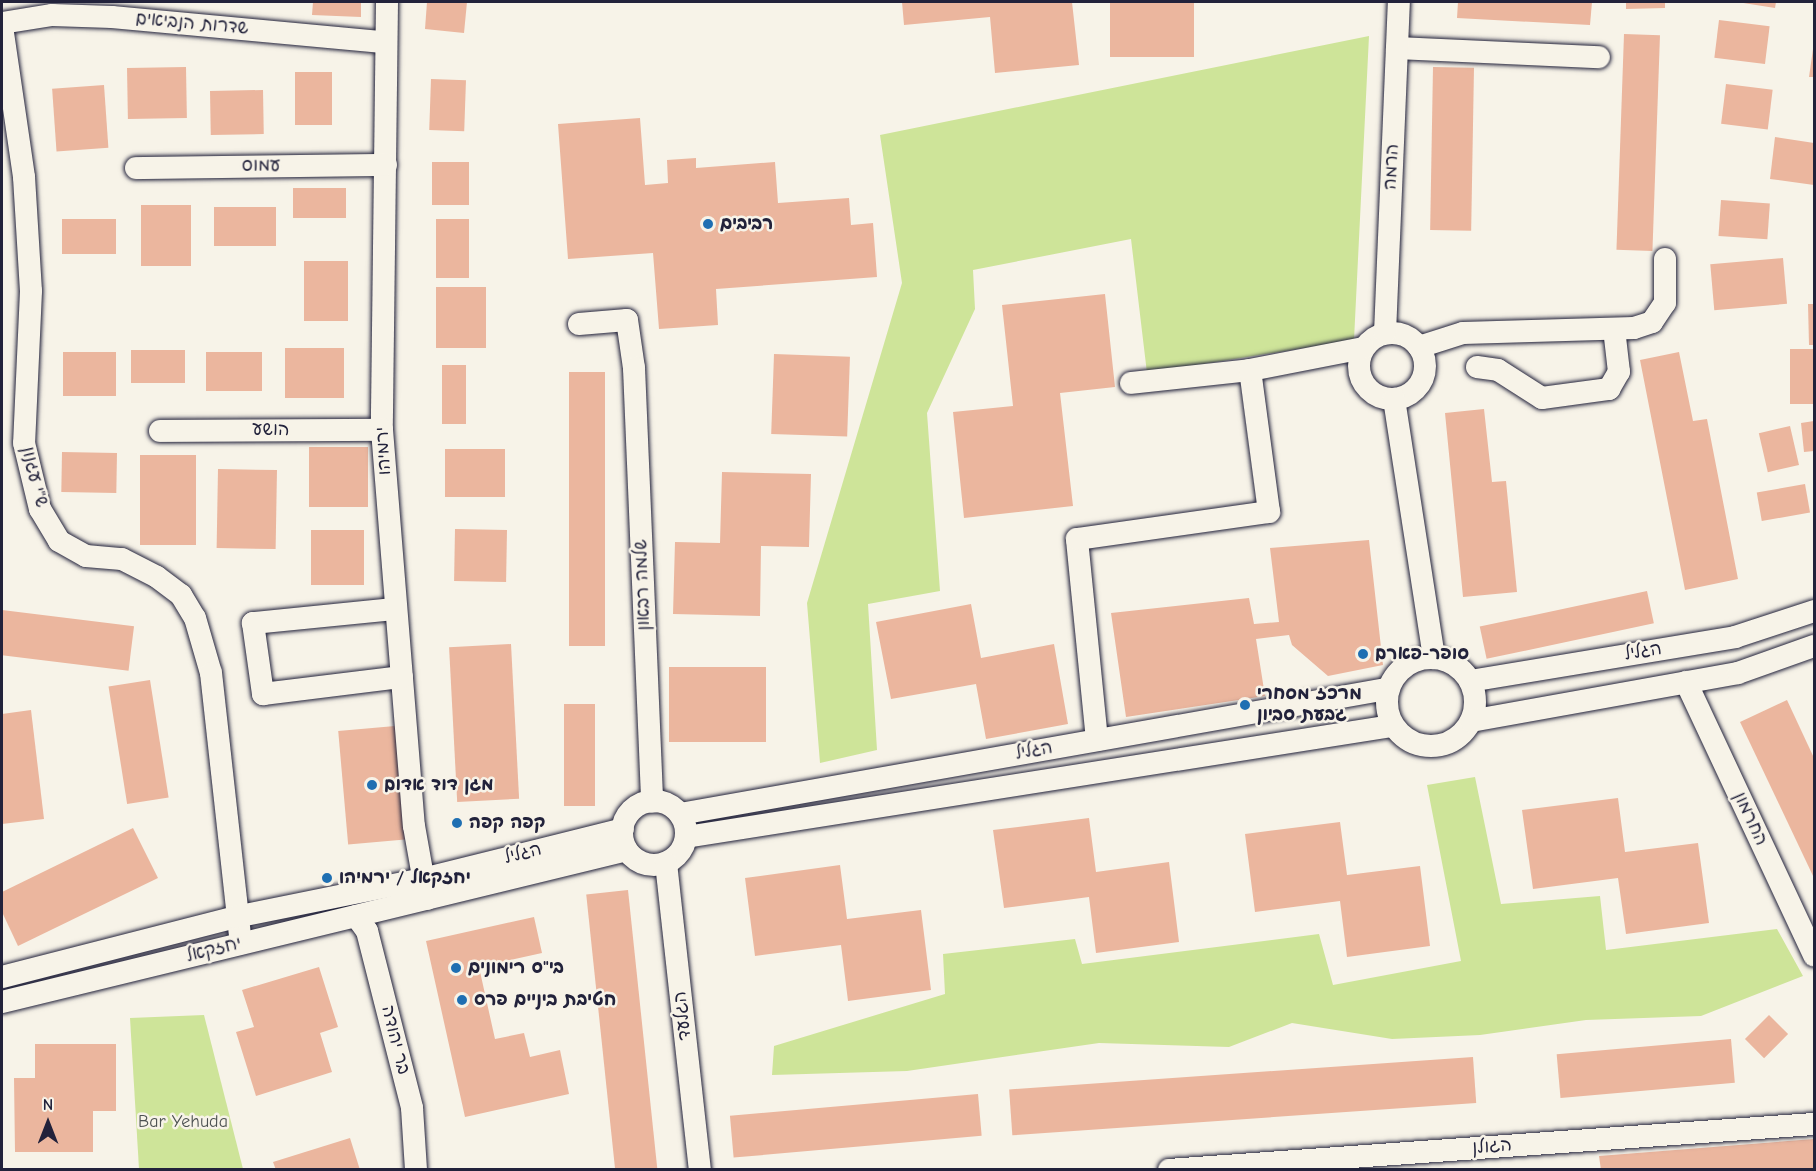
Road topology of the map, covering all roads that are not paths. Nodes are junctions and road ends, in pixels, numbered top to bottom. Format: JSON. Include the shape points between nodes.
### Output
{"nodes":[{"id":1,"x":387,"y":2,"type":"edge"},
{"id":2,"x":1399,"y":2,"type":"edge"},
{"id":3,"x":2,"y":24,"type":"edge"},
{"id":4,"x":383,"y":42,"type":"junction"},
{"id":5,"x":1397,"y":48,"type":"junction"},
{"id":6,"x":1599,"y":57,"type":"dead end"},
{"id":7,"x":386,"y":165,"type":"junction"},
{"id":8,"x":136,"y":168,"type":"dead end"},
{"id":9,"x":1665,"y":259,"type":"dead end"},
{"id":10,"x":579,"y":324,"type":"dead end"},
{"id":11,"x":1614,"y":329,"type":"junction"},
{"id":12,"x":1385,"y":333,"type":"junction"},
{"id":13,"x":1419,"y":346,"type":"junction"},
{"id":14,"x":1363,"y":348,"type":"junction"},
{"id":15,"x":1477,"y":367,"type":"dead end"},
{"id":16,"x":1250,"y":370,"type":"junction"},
{"id":17,"x":1131,"y":383,"type":"dead end"},
{"id":18,"x":1394,"y":399,"type":"junction"},
{"id":19,"x":382,"y":430,"type":"junction"},
{"id":20,"x":160,"y":431,"type":"dead end"},
{"id":21,"x":394,"y":609,"type":"junction"},
{"id":22,"x":1815,"y":611,"type":"edge"},
{"id":23,"x":1815,"y":646,"type":"edge"},
{"id":24,"x":1434,"y":658,"type":"junction"},
{"id":25,"x":402,"y":677,"type":"junction"},
{"id":26,"x":1470,"y":681,"type":"junction"},
{"id":27,"x":1686,"y":682,"type":"junction"},
{"id":28,"x":1387,"y":689,"type":"junction"},
{"id":29,"x":1471,"y":721,"type":"junction"},
{"id":30,"x":1392,"y":726,"type":"junction"},
{"id":31,"x":1097,"y":740,"type":"junction"},
{"id":32,"x":652,"y":802,"type":"junction"},
{"id":33,"x":680,"y":814,"type":"junction"},
{"id":34,"x":686,"y":837,"type":"junction"},
{"id":35,"x":625,"y":839,"type":"junction"},
{"id":36,"x":666,"y":863,"type":"junction"},
{"id":37,"x":425,"y":889,"type":"junction"},
{"id":38,"x":356,"y":916,"type":"junction"},
{"id":39,"x":235,"y":917,"type":"junction"},
{"id":40,"x":241,"y":943,"type":"junction"},
{"id":41,"x":1815,"y":955,"type":"edge"},
{"id":42,"x":2,"y":977,"type":"edge"},
{"id":43,"x":2,"y":1002,"type":"edge"},
{"id":44,"x":1815,"y":1124,"type":"edge"},
{"id":45,"x":416,"y":1170,"type":"edge"},
{"id":46,"x":700,"y":1170,"type":"edge"},
{"id":47,"x":1169,"y":1170,"type":"edge"}],
"edges":[{"from":1,"to":4,"type":"street","name":"ירמיהו"},
{"from":2,"to":5,"type":"street","name":"הרמה"},
{"from":3,"to":4,"type":"street","name":"שדרות הנביאים","via":[[52,15],[112,17]]},
{"from":3,"to":39,"type":"street","name":"ש\"י עגנון","via":[[24,177],[31,291],[24,443],[40,509],[59,541],[86,556],[122,559],[157,577],[181,595],[195,618],[211,673]]},
{"from":4,"to":7,"type":"street","name":"ירמיהו"},
{"from":5,"to":6,"type":"street"},
{"from":5,"to":12,"type":"street","name":"הרמה"},
{"from":7,"to":8,"type":"street","name":"עמוס"},
{"from":7,"to":19,"type":"street","name":"ירמיהו"},
{"from":9,"to":11,"type":"street","via":[[1662,313],[1652,322]]},
{"from":10,"to":32,"type":"street","name":"שלמה רבאון","via":[[627,320],[634,368]]},
{"from":11,"to":13,"type":"street","via":[[1463,333]]},
{"from":11,"to":15,"type":"street","via":[[1619,372],[1609,389],[1542,398],[1498,370]]},
{"from":12,"to":13,"type":"street","via":[[1401,334]]},
{"from":12,"to":14,"type":"street"},
{"from":13,"to":18,"type":"street","via":[[1424,357],[1422,382]]},
{"from":14,"to":16,"type":"street"},
{"from":14,"to":18,"type":"street","via":[[1358,370],[1364,385],[1377,396]]},
{"from":16,"to":17,"type":"street"},
{"from":16,"to":31,"type":"street","via":[[1269,512],[1077,539]]},
{"from":18,"to":24,"type":"street"},
{"from":19,"to":20,"type":"street","name":"הושע"},
{"from":19,"to":21,"type":"street","name":"ירמיהו"},
{"from":21,"to":25,"type":"street","name":"ירמיהו"},
{"from":21,"to":25,"type":"street","via":[[253,623],[263,694]]},
{"from":22,"to":26,"type":"street","name":"הגליל","via":[[1735,637]]},
{"from":23,"to":27,"type":"street","name":"הגליל","via":[[1738,673]]},
{"from":24,"to":26,"type":"street","via":[[1460,668]]},
{"from":24,"to":28,"type":"street","via":[[1410,663]]},
{"from":25,"to":37,"type":"street","name":"ירמיהו"},
{"from":26,"to":29,"type":"street","via":[[1475,706]]},
{"from":27,"to":29,"type":"street","name":"הגליל"},
{"from":27,"to":41,"type":"street","name":"החרמון"},
{"from":28,"to":30,"type":"street"},
{"from":28,"to":31,"type":"street","name":"הגליל"},
{"from":29,"to":30,"type":"street","via":[[1454,740],[1432,747],[1409,741]]},
{"from":30,"to":34,"type":"street","name":"הגליל"},
{"from":31,"to":33,"type":"street","name":"הגליל"},
{"from":32,"to":33,"type":"street"},
{"from":32,"to":35,"type":"street","via":[[633,810]]},
{"from":33,"to":34,"type":"street"},
{"from":34,"to":36,"type":"street","via":[[680,853]]},
{"from":35,"to":36,"type":"street","via":[[648,865]]},
{"from":35,"to":37,"type":"street","name":"הגליל"},
{"from":36,"to":46,"type":"street","name":"הגלעד"},
{"from":37,"to":38,"type":"street","name":"יחזקאל"},
{"from":37,"to":39,"type":"street","name":"יחזקאל"},
{"from":38,"to":40,"type":"street","name":"יחזקאל"},
{"from":38,"to":45,"type":"street","name":"בר יהודה","via":[[367,931],[412,1108]]},
{"from":39,"to":40,"type":"street","name":"ש\"י עגנון"},
{"from":39,"to":42,"type":"street","name":"יחזקאל"},
{"from":40,"to":43,"type":"street","name":"יחזקאל"},
{"from":44,"to":47,"type":"street","name":"הגולן"}]}
